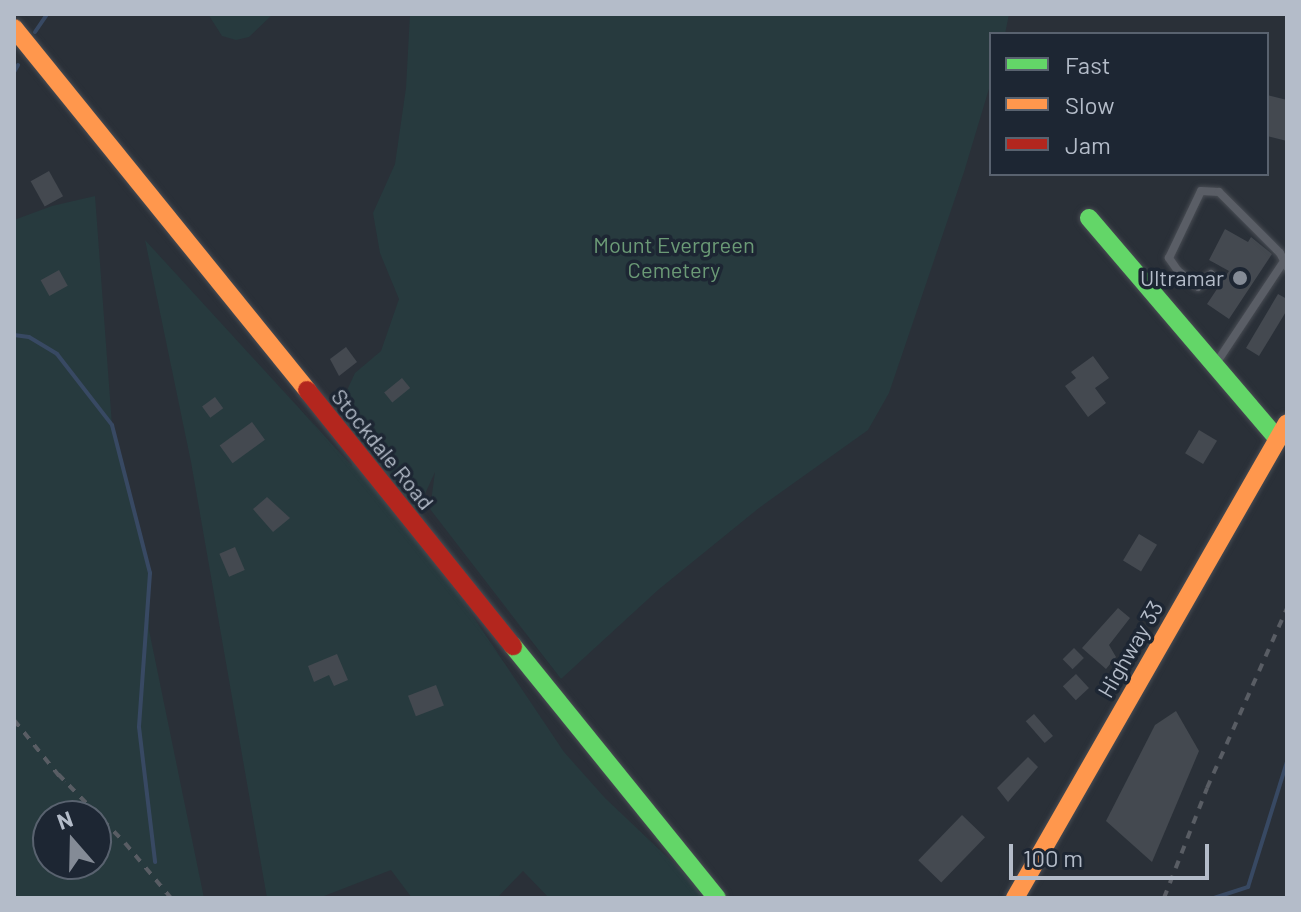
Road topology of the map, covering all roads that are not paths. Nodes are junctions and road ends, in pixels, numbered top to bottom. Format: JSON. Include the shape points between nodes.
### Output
{"nodes":[{"id":1,"x":14,"y":28,"type":"edge"},
{"id":2,"x":1089,"y":218,"type":"dead end"},
{"id":3,"x":1286,"y":264,"type":"edge"},
{"id":4,"x":1211,"y":274,"type":"dead end"},
{"id":5,"x":1215,"y":365,"type":"junction"},
{"id":6,"x":1282,"y":431,"type":"edge"},
{"id":7,"x":717,"y":898,"type":"edge"},
{"id":8,"x":1015,"y":898,"type":"edge"}],
"edges":[{"from":1,"to":7,"type":"street","name":"Stockdale Road"},
{"from":2,"to":5,"type":"street"},
{"from":3,"to":4,"type":"lane","via":[[1219,192],[1201,191],[1169,258],[1198,287]]},
{"from":3,"to":5,"type":"lane"},
{"from":5,"to":6,"type":"street"},
{"from":6,"to":8,"type":"street","name":"Highway 33"}]}
